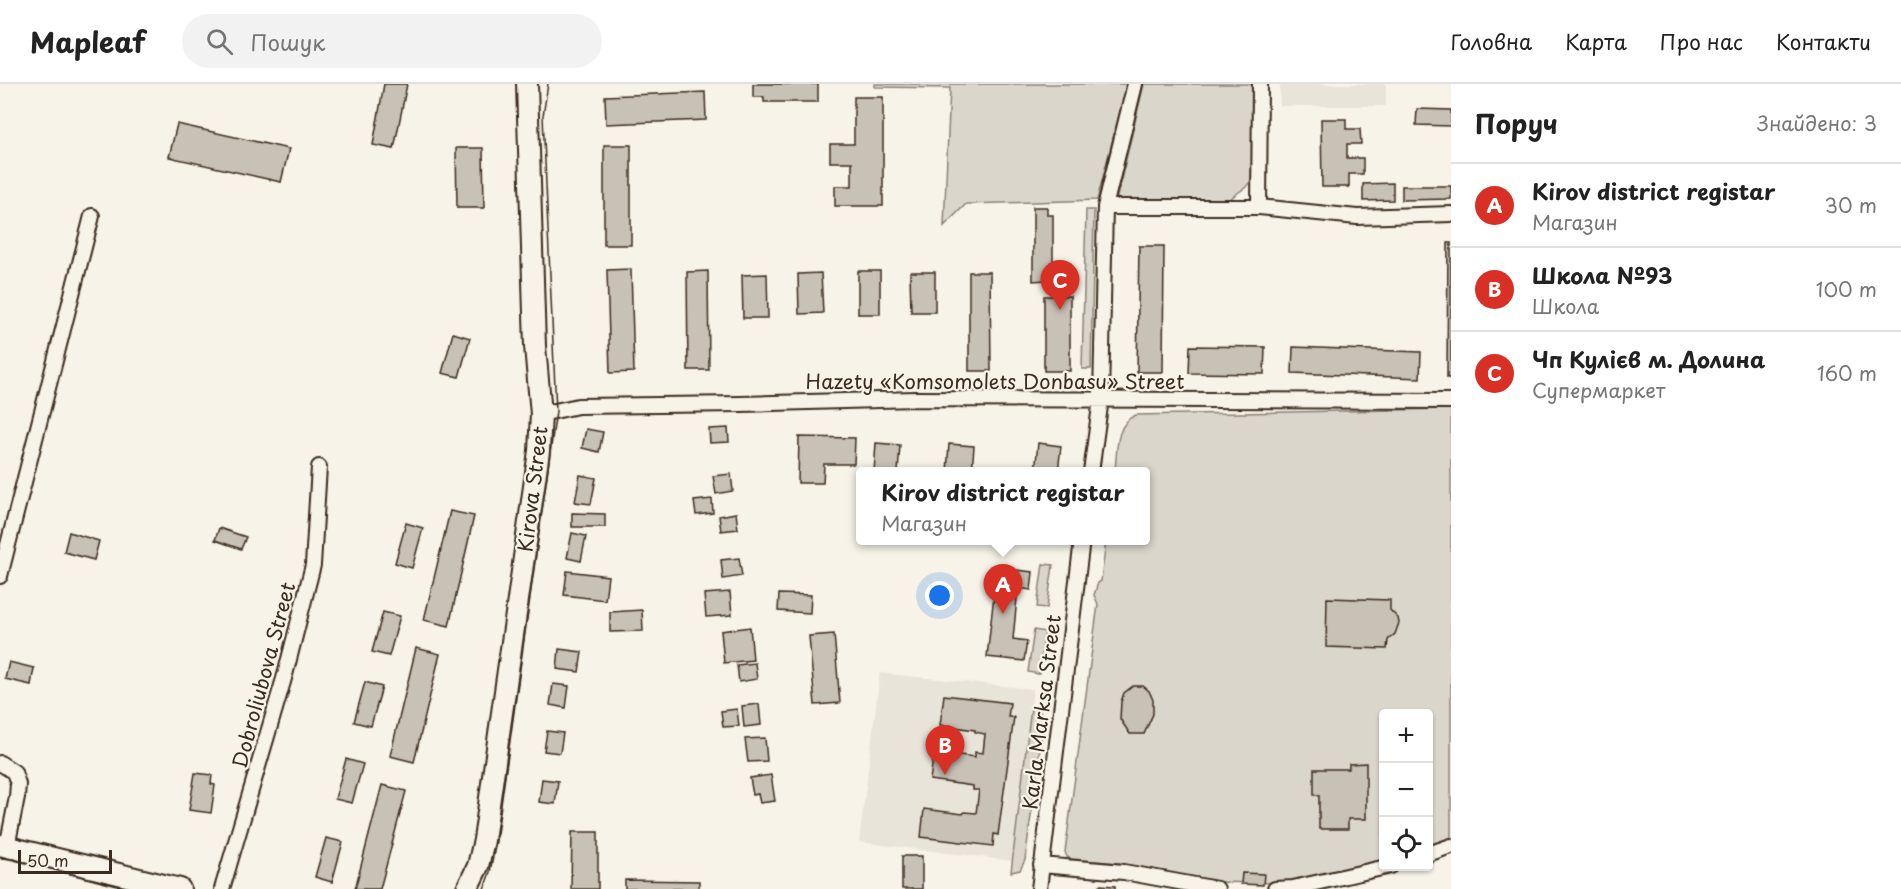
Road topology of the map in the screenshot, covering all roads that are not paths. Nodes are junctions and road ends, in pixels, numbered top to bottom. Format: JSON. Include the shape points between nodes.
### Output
{"nodes":[{"id":1,"x":526,"y":84,"type":"edge"},
{"id":2,"x":1135,"y":84,"type":"edge"},
{"id":3,"x":1260,"y":84,"type":"edge"},
{"id":4,"x":1105,"y":207,"type":"junction"},
{"id":5,"x":1259,"y":207,"type":"junction"},
{"id":6,"x":1451,"y":214,"type":"edge"},
{"id":7,"x":92,"y":216,"type":"dead end"},
{"id":8,"x":1101,"y":399,"type":"junction"},
{"id":9,"x":1451,"y":401,"type":"edge"},
{"id":10,"x":541,"y":414,"type":"junction"},
{"id":11,"x":320,"y":467,"type":"dead end"},
{"id":12,"x":1092,"y":467,"type":"edge"},
{"id":13,"x":1081,"y":545,"type":"edge"},
{"id":14,"x":0,"y":576,"type":"edge"},
{"id":15,"x":0,"y":763,"type":"edge"},
{"id":16,"x":4,"y":846,"type":"edge"},
{"id":17,"x":1451,"y":846,"type":"edge"},
{"id":18,"x":1433,"y":852,"type":"edge"},
{"id":19,"x":1041,"y":865,"type":"junction"},
{"id":20,"x":1379,"y":870,"type":"edge"},
{"id":21,"x":180,"y":889,"type":"edge"},
{"id":22,"x":222,"y":889,"type":"edge"},
{"id":23,"x":467,"y":889,"type":"edge"},
{"id":24,"x":1039,"y":889,"type":"edge"},
{"id":25,"x":1217,"y":889,"type":"edge"},
{"id":26,"x":1275,"y":889,"type":"edge"}],
"edges":[{"from":1,"to":10,"type":"main road","name":"Kirova Street"},
{"from":2,"to":4,"type":"street"},
{"from":3,"to":5,"type":"street"},
{"from":4,"to":5,"type":"street"},
{"from":4,"to":8,"type":"street"},
{"from":5,"to":6,"type":"street","via":[[1357,217]]},
{"from":7,"to":14,"type":"street"},
{"from":8,"to":9,"type":"street","name":"Hazety «Komsomolets Donbasu» Street"},
{"from":8,"to":10,"type":"street","name":"Hazety «Komsomolets Donbasu» Street","via":[[578,406]]},
{"from":8,"to":12,"type":"street"},
{"from":10,"to":23,"type":"main road","name":"Kirova Street","via":[[484,840]]},
{"from":11,"to":22,"type":"street","name":"Dobroliubova Street","via":[[313,565]]},
{"from":13,"to":19,"type":"street","name":"Karla Marksa Street"},
{"from":15,"to":16,"type":"street","via":[[14,772],[18,784]]},
{"from":16,"to":21,"type":"main road"},
{"from":17,"to":18,"type":"street"},
{"from":19,"to":24,"type":"street","name":"Karla Marksa Street"},
{"from":19,"to":25,"type":"street","via":[[1124,872]]},
{"from":20,"to":26,"type":"street"}]}
